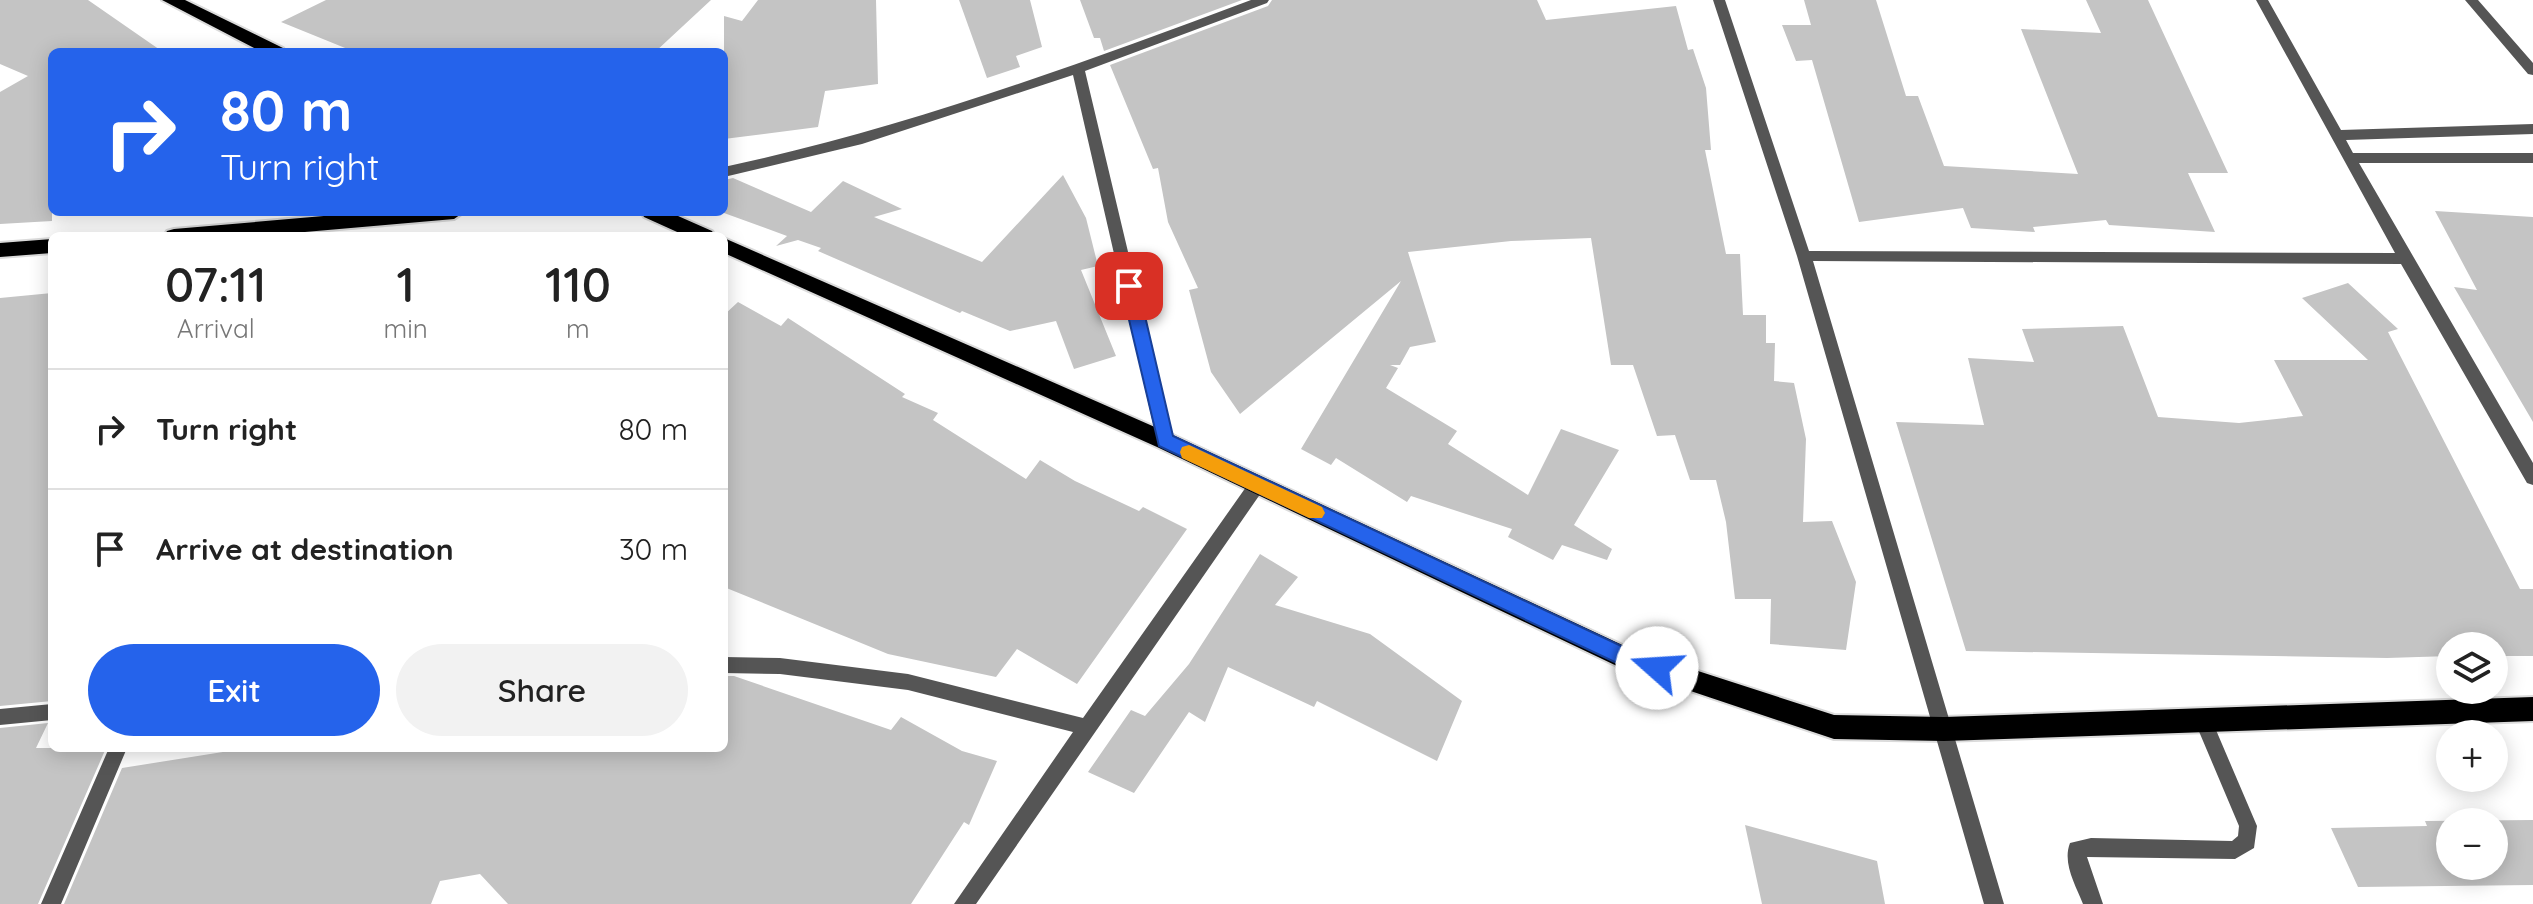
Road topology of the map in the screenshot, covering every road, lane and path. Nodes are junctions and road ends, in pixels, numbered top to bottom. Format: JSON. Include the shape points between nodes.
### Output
{"nodes":[{"id":1,"x":171,"y":0,"type":"edge"},
{"id":2,"x":1263,"y":0,"type":"edge"},
{"id":3,"x":1719,"y":0,"type":"edge"},
{"id":4,"x":2262,"y":0,"type":"edge"},
{"id":5,"x":2471,"y":0,"type":"edge"},
{"id":6,"x":269,"y":48,"type":"edge"},
{"id":7,"x":1078,"y":68,"type":"junction"},
{"id":8,"x":2533,"y":71,"type":"edge"},
{"id":9,"x":2533,"y":129,"type":"edge"},
{"id":10,"x":2338,"y":135,"type":"junction"},
{"id":11,"x":2352,"y":158,"type":"junction"},
{"id":12,"x":2533,"y":158,"type":"edge"},
{"id":13,"x":728,"y":171,"type":"edge"},
{"id":14,"x":398,"y":216,"type":"edge"},
{"id":15,"x":660,"y":216,"type":"edge"},
{"id":16,"x":219,"y":232,"type":"edge"},
{"id":17,"x":696,"y":232,"type":"edge"},
{"id":18,"x":48,"y":246,"type":"edge"},
{"id":19,"x":728,"y":247,"type":"edge"},
{"id":20,"x":0,"y":250,"type":"edge"},
{"id":21,"x":1804,"y":256,"type":"junction"},
{"id":22,"x":2405,"y":259,"type":"junction"},
{"id":23,"x":1165,"y":441,"type":"junction"},
{"id":24,"x":2533,"y":478,"type":"edge"},
{"id":25,"x":1257,"y":485,"type":"junction"},
{"id":26,"x":728,"y":665,"type":"edge"},
{"id":27,"x":2533,"y":709,"type":"edge"},
{"id":28,"x":48,"y":712,"type":"edge"},
{"id":29,"x":0,"y":717,"type":"edge"},
{"id":30,"x":2204,"y":722,"type":"junction"},
{"id":31,"x":1089,"y":728,"type":"junction"},
{"id":32,"x":1944,"y":729,"type":"junction"},
{"id":33,"x":116,"y":752,"type":"edge"},
{"id":34,"x":51,"y":904,"type":"edge"},
{"id":35,"x":964,"y":904,"type":"edge"},
{"id":36,"x":1994,"y":904,"type":"edge"},
{"id":37,"x":2093,"y":904,"type":"edge"}],
"edges":[{"from":1,"to":6,"type":"highway"},
{"from":2,"to":7,"type":"street"},
{"from":3,"to":21,"type":"street"},
{"from":4,"to":10,"type":"street"},
{"from":5,"to":8,"type":"street"},
{"from":7,"to":13,"type":"street","via":[[974,106]]},
{"from":7,"to":23,"type":"street"},
{"from":9,"to":10,"type":"street"},
{"from":10,"to":11,"type":"street"},
{"from":11,"to":12,"type":"street"},
{"from":11,"to":22,"type":"street"},
{"from":14,"to":16,"type":"highway"},
{"from":15,"to":17,"type":"highway"},
{"from":18,"to":20,"type":"highway"},
{"from":19,"to":23,"type":"highway"},
{"from":21,"to":22,"type":"street"},
{"from":21,"to":32,"type":"street"},
{"from":22,"to":24,"type":"street"},
{"from":23,"to":25,"type":"highway"},
{"from":25,"to":31,"type":"street"},
{"from":25,"to":32,"type":"highway","via":[[1628,659],[1834,727]]},
{"from":26,"to":31,"type":"street","via":[[908,682]]},
{"from":27,"to":30,"type":"highway"},
{"from":28,"to":29,"type":"street"},
{"from":30,"to":32,"type":"highway"},
{"from":30,"to":37,"type":"street","via":[[2248,826],[2247,841],[2235,850],[2077,850]]},
{"from":31,"to":35,"type":"street"},
{"from":32,"to":36,"type":"street"},
{"from":33,"to":34,"type":"street"}]}
